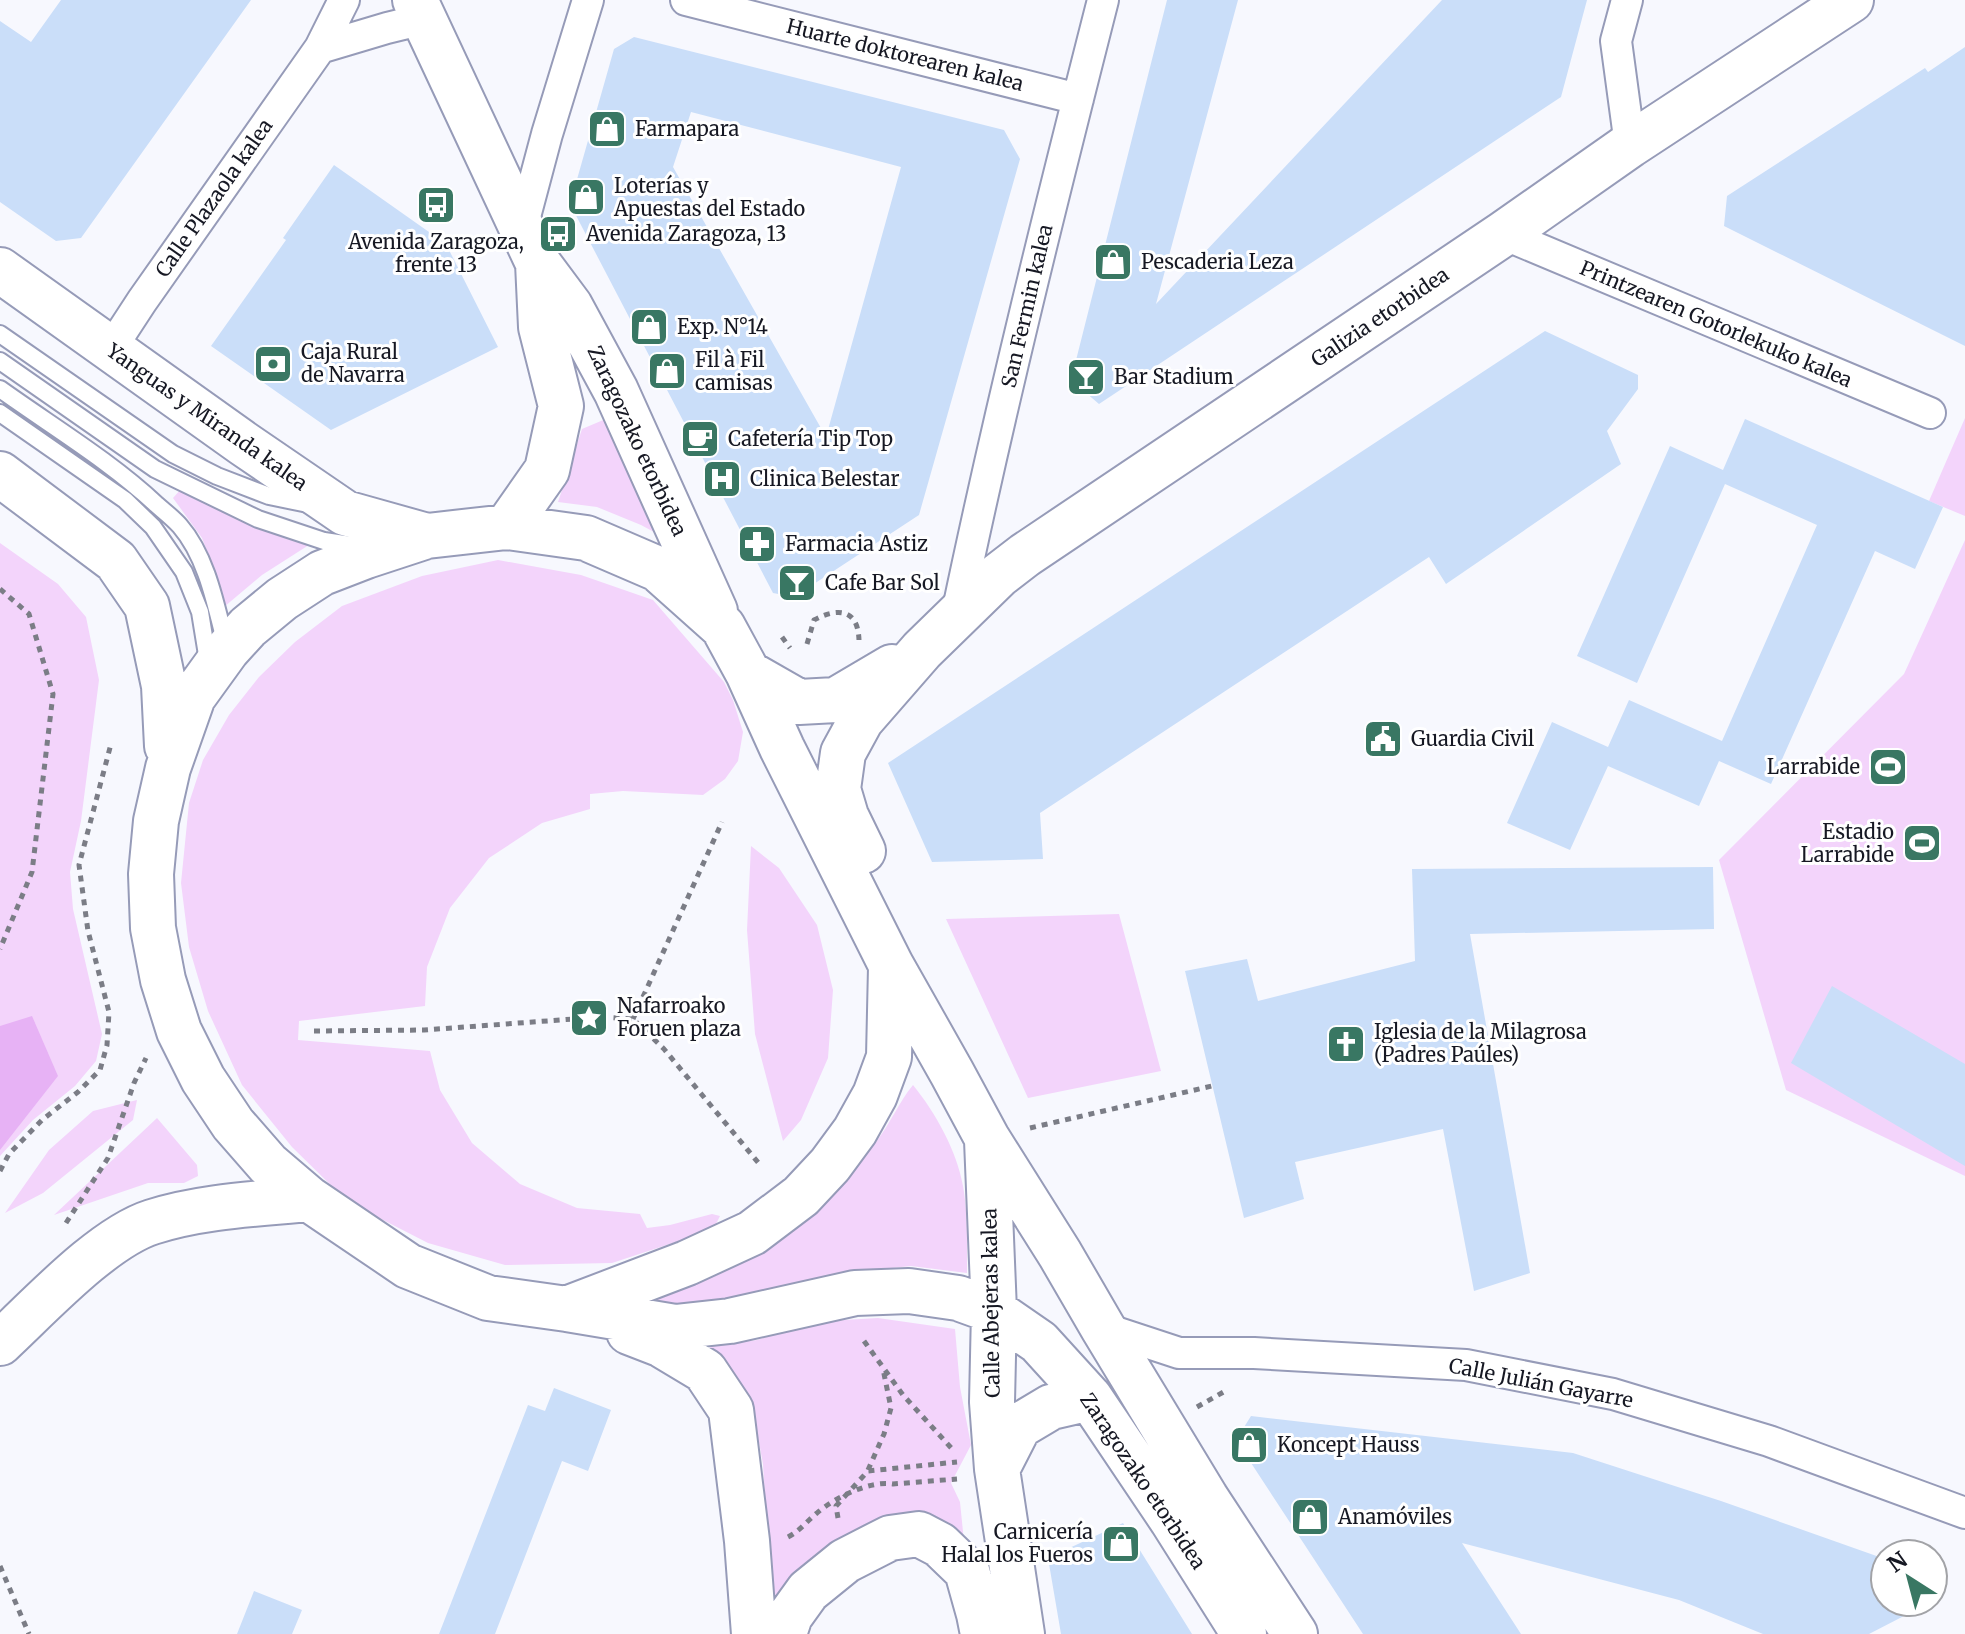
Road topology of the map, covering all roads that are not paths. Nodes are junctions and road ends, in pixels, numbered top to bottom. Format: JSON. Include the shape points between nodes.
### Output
{"nodes":[{"id":1,"x":344,"y":0,"type":"edge"},
{"id":2,"x":588,"y":0,"type":"edge"},
{"id":3,"x":686,"y":0,"type":"edge"},
{"id":4,"x":1103,"y":0,"type":"edge"},
{"id":5,"x":1627,"y":0,"type":"edge"},
{"id":6,"x":1851,"y":0,"type":"edge"},
{"id":7,"x":419,"y":10,"type":"edge"},
{"id":8,"x":320,"y":48,"type":"junction"},
{"id":9,"x":1078,"y":99,"type":"junction"},
{"id":10,"x":1630,"y":145,"type":"junction"},
{"id":11,"x":1503,"y":234,"type":"junction"},
{"id":12,"x":530,"y":246,"type":"junction"},
{"id":13,"x":0,"y":270,"type":"edge"},
{"id":14,"x":0,"y":334,"type":"edge"},
{"id":15,"x":110,"y":350,"type":"junction"},
{"id":16,"x":0,"y":361,"type":"edge"},
{"id":17,"x":0,"y":389,"type":"edge"},
{"id":18,"x":0,"y":413,"type":"edge"},
{"id":19,"x":1930,"y":413,"type":"dead end"},
{"id":20,"x":0,"y":474,"type":"edge"},
{"id":21,"x":345,"y":513,"type":"junction"},
{"id":22,"x":507,"y":527,"type":"junction"},
{"id":23,"x":427,"y":536,"type":"junction"},
{"id":24,"x":383,"y":550,"type":"junction"},
{"id":25,"x":957,"y":614,"type":"junction"},
{"id":26,"x":723,"y":627,"type":"junction"},
{"id":27,"x":922,"y":650,"type":"junction"},
{"id":28,"x":219,"y":661,"type":"junction"},
{"id":29,"x":748,"y":673,"type":"junction"},
{"id":30,"x":168,"y":768,"type":"junction"},
{"id":31,"x":865,"y":912,"type":"junction"},
{"id":32,"x":891,"y":965,"type":"junction"},
{"id":33,"x":1004,"y":1134,"type":"junction"},
{"id":34,"x":309,"y":1199,"type":"junction"},
{"id":35,"x":567,"y":1309,"type":"junction"},
{"id":36,"x":994,"y":1311,"type":"junction"},
{"id":37,"x":1103,"y":1328,"type":"junction"},
{"id":38,"x":0,"y":1343,"type":"edge"},
{"id":39,"x":1090,"y":1398,"type":"junction"},
{"id":40,"x":997,"y":1469,"type":"junction"},
{"id":41,"x":1965,"y":1513,"type":"edge"},
{"id":42,"x":754,"y":1634,"type":"edge"},
{"id":43,"x":784,"y":1634,"type":"edge"},
{"id":44,"x":983,"y":1634,"type":"edge"},
{"id":45,"x":1022,"y":1634,"type":"edge"},
{"id":46,"x":1244,"y":1634,"type":"edge"},
{"id":47,"x":1295,"y":1634,"type":"edge"}],
"edges":[{"from":1,"to":8,"type":"street","name":"Calle Plazaola kalea"},
{"from":2,"to":12,"type":"street","via":[[547,134]]},
{"from":3,"to":9,"type":"street","name":"Huarte doktorearen kalea"},
{"from":4,"to":9,"type":"street","name":"San Fermin kalea"},
{"from":5,"to":10,"type":"street","via":[[1616,41]]},
{"from":6,"to":10,"type":"main road","name":"Galizia etorbidea"},
{"from":7,"to":8,"type":"street","via":[[387,28]]},
{"from":7,"to":12,"type":"main road","name":"Zaragozako etorbidea"},
{"from":8,"to":15,"type":"street","name":"Calle Plazaola kalea"},
{"from":9,"to":25,"type":"street","name":"San Fermin kalea"},
{"from":10,"to":11,"type":"main road","name":"Galizia etorbidea"},
{"from":11,"to":19,"type":"street","name":"Printzearen Gotorlekuko kalea"},
{"from":11,"to":25,"type":"main road","name":"Galizia etorbidea","via":[[1025,555]]},
{"from":12,"to":22,"type":"main road","name":"Zaragozako etorbidea","via":[[541,327],[561,406],[547,470]]},
{"from":12,"to":26,"type":"main road","name":"Zaragozako etorbidea","via":[[616,391]]},
{"from":13,"to":15,"type":"main road","name":"Yanguas y Miranda kalea"},
{"from":14,"to":21,"type":"lane","via":[[173,454],[269,496]]},
{"from":15,"to":21,"type":"main road","name":"Yanguas y Miranda kalea"},
{"from":16,"to":24,"type":"lane","via":[[155,469],[200,492],[324,541]]},
{"from":17,"to":28,"type":"lane","via":[[112,468],[181,527],[213,595]]},
{"from":18,"to":28,"type":"lane","via":[[125,500],[153,527],[184,572]]},
{"from":20,"to":30,"type":"main road","via":[[116,561],[147,606],[164,686]]},
{"from":21,"to":23,"type":"main road","name":"Yanguas y Miranda kalea"},
{"from":22,"to":23,"type":"main road"},
{"from":22,"to":26,"type":"main road","via":[[586,538],[658,569]]},
{"from":23,"to":24,"type":"main road"},
{"from":24,"to":28,"type":"main road","via":[[322,573],[295,590],[248,627]]},
{"from":25,"to":27,"type":"main road","name":"Galizia etorbidea"},
{"from":26,"to":29,"type":"main road"},
{"from":27,"to":29,"type":"main road","name":"Galizia etorbidea","via":[[836,700],[799,702]]},
{"from":27,"to":31,"type":"main road","name":"Galizia etorbidea","via":[[861,720],[843,753],[838,789],[877,880]]},
{"from":28,"to":30,"type":"main road","via":[[193,697]]},
{"from":29,"to":31,"type":"main road"},
{"from":30,"to":34,"type":"main road","via":[[151,874],[153,928],[179,1031],[233,1124]]},
{"from":31,"to":32,"type":"main road"},
{"from":32,"to":33,"type":"main road","via":[[952,1073]]},
{"from":32,"to":35,"type":"main road","via":[[889,1057],[855,1131],[821,1175],[752,1233]]},
{"from":33,"to":36,"type":"main road","name":"Calle Abejeras kalea"},
{"from":33,"to":37,"type":"main road","via":[[1060,1254]]},
{"from":34,"to":35,"type":"main road","via":[[408,1266],[488,1298]]},
{"from":34,"to":38,"type":"main road","via":[[205,1210],[150,1223],[116,1241],[73,1275]]},
{"from":35,"to":36,"type":"main road","name":"Zaragozako etorbidea","via":[[675,1327],[730,1321],[855,1293],[909,1291],[958,1298]]},
{"from":35,"to":42,"type":"main road","via":[[660,1344],[705,1371],[731,1410]]},
{"from":36,"to":39,"type":"main road","name":"Zaragozako etorbidea","via":[[1039,1342]]},
{"from":36,"to":40,"type":"main road","name":"Calle Abejeras kalea"},
{"from":37,"to":41,"type":"street","name":"Calle Julián Gayarre","via":[[1179,1353],[1466,1365],[1613,1394],[1769,1441]]},
{"from":37,"to":47,"type":"main road"},
{"from":39,"to":40,"type":"main road","via":[[1051,1407],[1019,1426]]},
{"from":39,"to":46,"type":"main road","name":"Zaragozako etorbidea"},
{"from":40,"to":45,"type":"main road","name":"Calle Abejeras kalea"},
{"from":43,"to":44,"type":"main road","via":[[808,1591],[845,1561],[890,1538],[919,1534],[940,1545],[967,1571]]}]}
